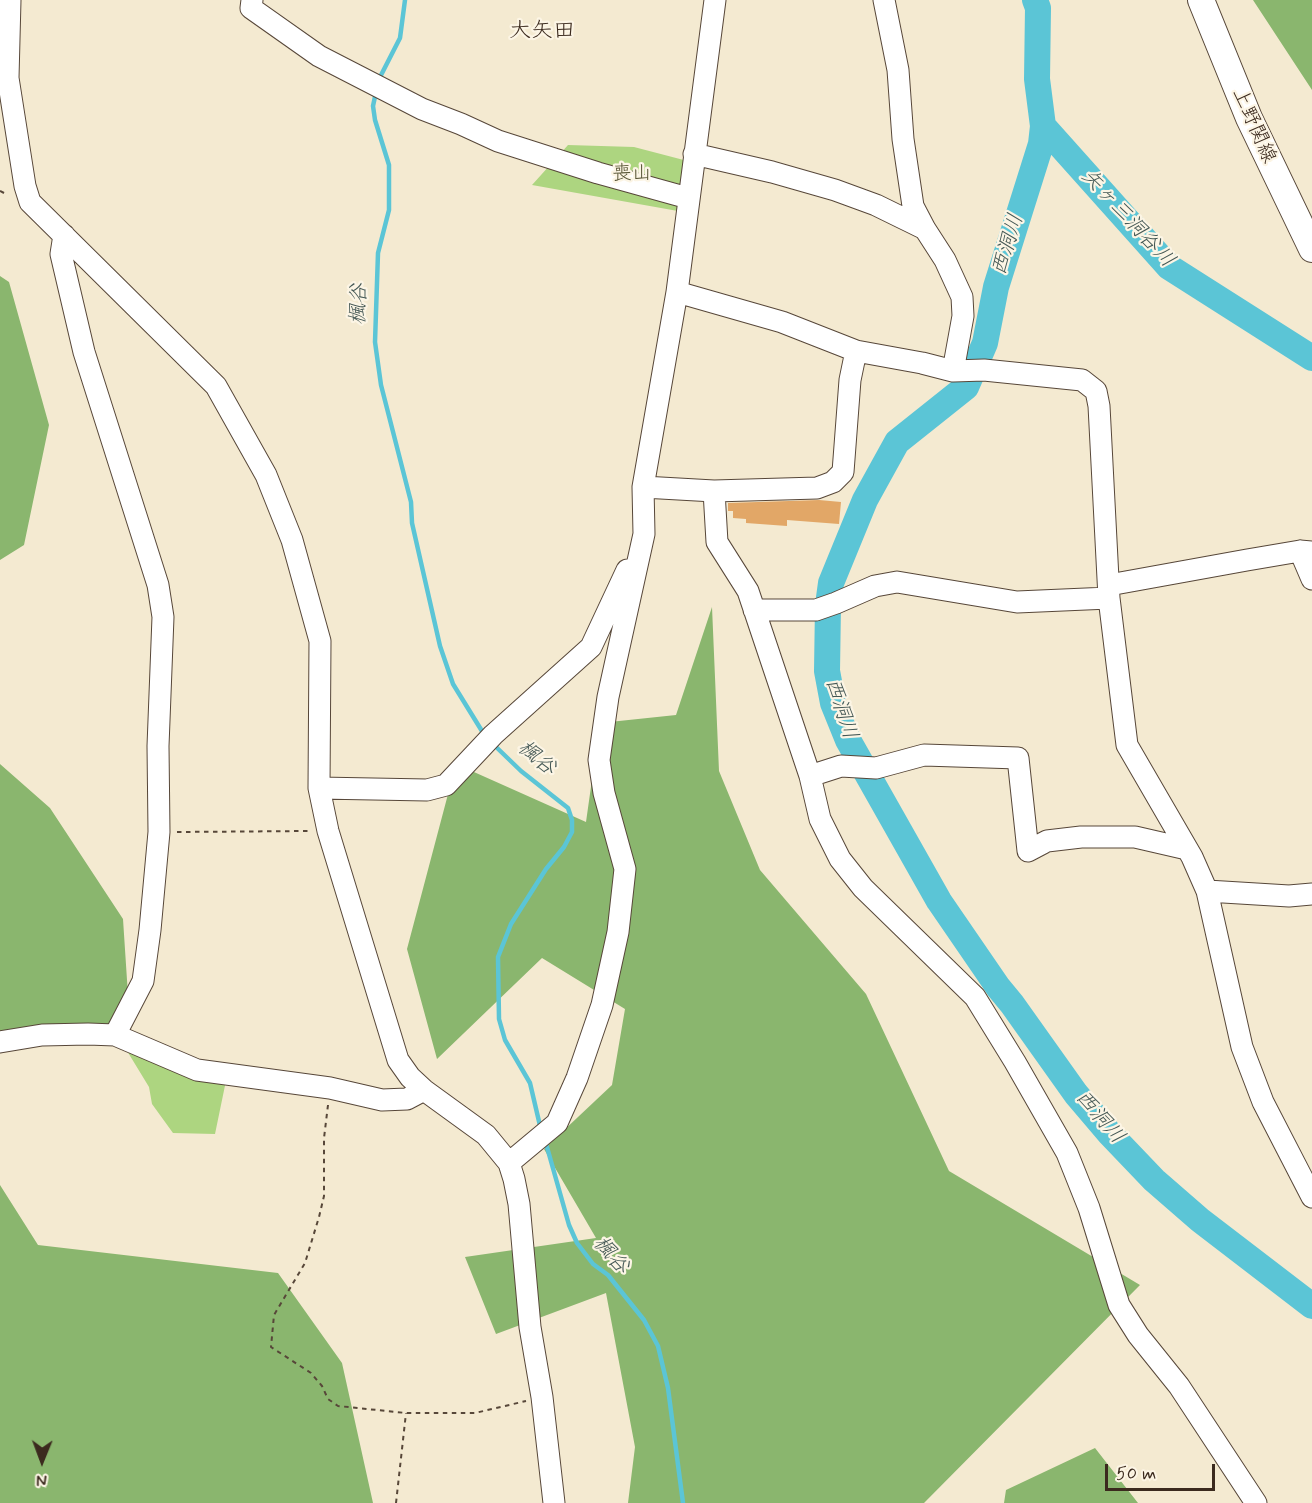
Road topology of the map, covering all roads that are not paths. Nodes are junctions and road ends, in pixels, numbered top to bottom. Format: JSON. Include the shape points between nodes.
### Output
{"nodes":[{"id":1,"x":10,"y":0,"type":"edge"},
{"id":2,"x":252,"y":0,"type":"edge"},
{"id":3,"x":715,"y":0,"type":"edge"},
{"id":4,"x":884,"y":0,"type":"edge"},
{"id":5,"x":1201,"y":0,"type":"edge"},
{"id":6,"x":694,"y":154,"type":"junction"},
{"id":7,"x":688,"y":198,"type":"junction"},
{"id":8,"x":925,"y":229,"type":"junction"},
{"id":9,"x":64,"y":235,"type":"junction"},
{"id":10,"x":1312,"y":249,"type":"edge"},
{"id":11,"x":677,"y":292,"type":"junction"},
{"id":12,"x":856,"y":351,"type":"junction"},
{"id":13,"x":954,"y":371,"type":"junction"},
{"id":14,"x":643,"y":487,"type":"junction"},
{"id":15,"x":714,"y":490,"type":"junction"},
{"id":16,"x":644,"y":534,"type":"junction"},
{"id":17,"x":1306,"y":551,"type":"edge"},
{"id":18,"x":1312,"y":579,"type":"edge"},
{"id":19,"x":1109,"y":592,"type":"junction"},
{"id":20,"x":754,"y":610,"type":"junction"},
{"id":21,"x":810,"y":776,"type":"junction"},
{"id":22,"x":319,"y":788,"type":"junction"},
{"id":23,"x":1187,"y":849,"type":"junction"},
{"id":24,"x":1207,"y":891,"type":"junction"},
{"id":25,"x":1312,"y":894,"type":"edge"},
{"id":26,"x":116,"y":1035,"type":"junction"},
{"id":27,"x":0,"y":1042,"type":"edge"},
{"id":28,"x":424,"y":1090,"type":"junction"},
{"id":29,"x":508,"y":1163,"type":"junction"},
{"id":30,"x":1312,"y":1197,"type":"edge"},
{"id":31,"x":554,"y":1503,"type":"edge"},
{"id":32,"x":1256,"y":1503,"type":"edge"}],
"edges":[{"from":1,"to":9,"type":"street","via":[[8,78],[25,186],[30,201]]},
{"from":2,"to":7,"type":"street","via":[[252,8],[319,56],[422,110],[498,141]]},
{"from":3,"to":6,"type":"street"},
{"from":4,"to":8,"type":"street","via":[[897,70],[913,206]]},
{"from":5,"to":10,"type":"main road","name":"上野関線","via":[[1249,118]]},
{"from":6,"to":7,"type":"street"},
{"from":6,"to":8,"type":"street","via":[[835,190]]},
{"from":7,"to":11,"type":"street"},
{"from":8,"to":13,"type":"street","via":[[962,297],[963,316]]},
{"from":9,"to":22,"type":"street","via":[[216,386],[266,475],[292,540],[320,641]]},
{"from":9,"to":26,"type":"street","via":[[61,254],[84,352],[155,574],[163,617],[159,832],[150,930],[143,981]]},
{"from":11,"to":12,"type":"street","via":[[782,322]]},
{"from":11,"to":14,"type":"street"},
{"from":12,"to":13,"type":"street"},
{"from":12,"to":15,"type":"street","via":[[843,472],[833,482],[816,488]]},
{"from":13,"to":19,"type":"street","via":[[984,370],[1082,380],[1096,391]]},
{"from":14,"to":15,"type":"street"},
{"from":14,"to":16,"type":"street"},
{"from":15,"to":20,"type":"street","via":[[717,543],[748,591]]},
{"from":16,"to":22,"type":"street","via":[[591,647],[493,735],[446,784],[427,790]]},
{"from":16,"to":29,"type":"street","via":[[608,697],[599,760],[625,869],[618,932],[602,1005],[557,1124]]},
{"from":17,"to":18,"type":"street"},
{"from":17,"to":19,"type":"street"},
{"from":19,"to":20,"type":"street","via":[[1017,602],[897,582],[875,586],[816,610]]},
{"from":19,"to":23,"type":"street","via":[[1127,745]]},
{"from":20,"to":21,"type":"street"},
{"from":21,"to":23,"type":"street","via":[[841,766],[876,768],[924,755],[1018,758],[1028,851],[1047,841],[1081,837],[1135,837]]},
{"from":21,"to":32,"type":"street","via":[[820,819],[840,859],[863,888],[975,997],[1015,1062],[1067,1153],[1089,1208],[1119,1305],[1179,1386]]},
{"from":22,"to":28,"type":"street","via":[[328,831],[398,1060]]},
{"from":23,"to":24,"type":"street"},
{"from":24,"to":25,"type":"street"},
{"from":24,"to":30,"type":"street","via":[[1242,1047],[1263,1102]]},
{"from":26,"to":27,"type":"street","via":[[42,1035]]},
{"from":26,"to":28,"type":"street","via":[[197,1070],[330,1088],[382,1100],[407,1100]]},
{"from":28,"to":29,"type":"street","via":[[486,1135]]},
{"from":29,"to":31,"type":"street","via":[[519,1204],[530,1327]]}]}
